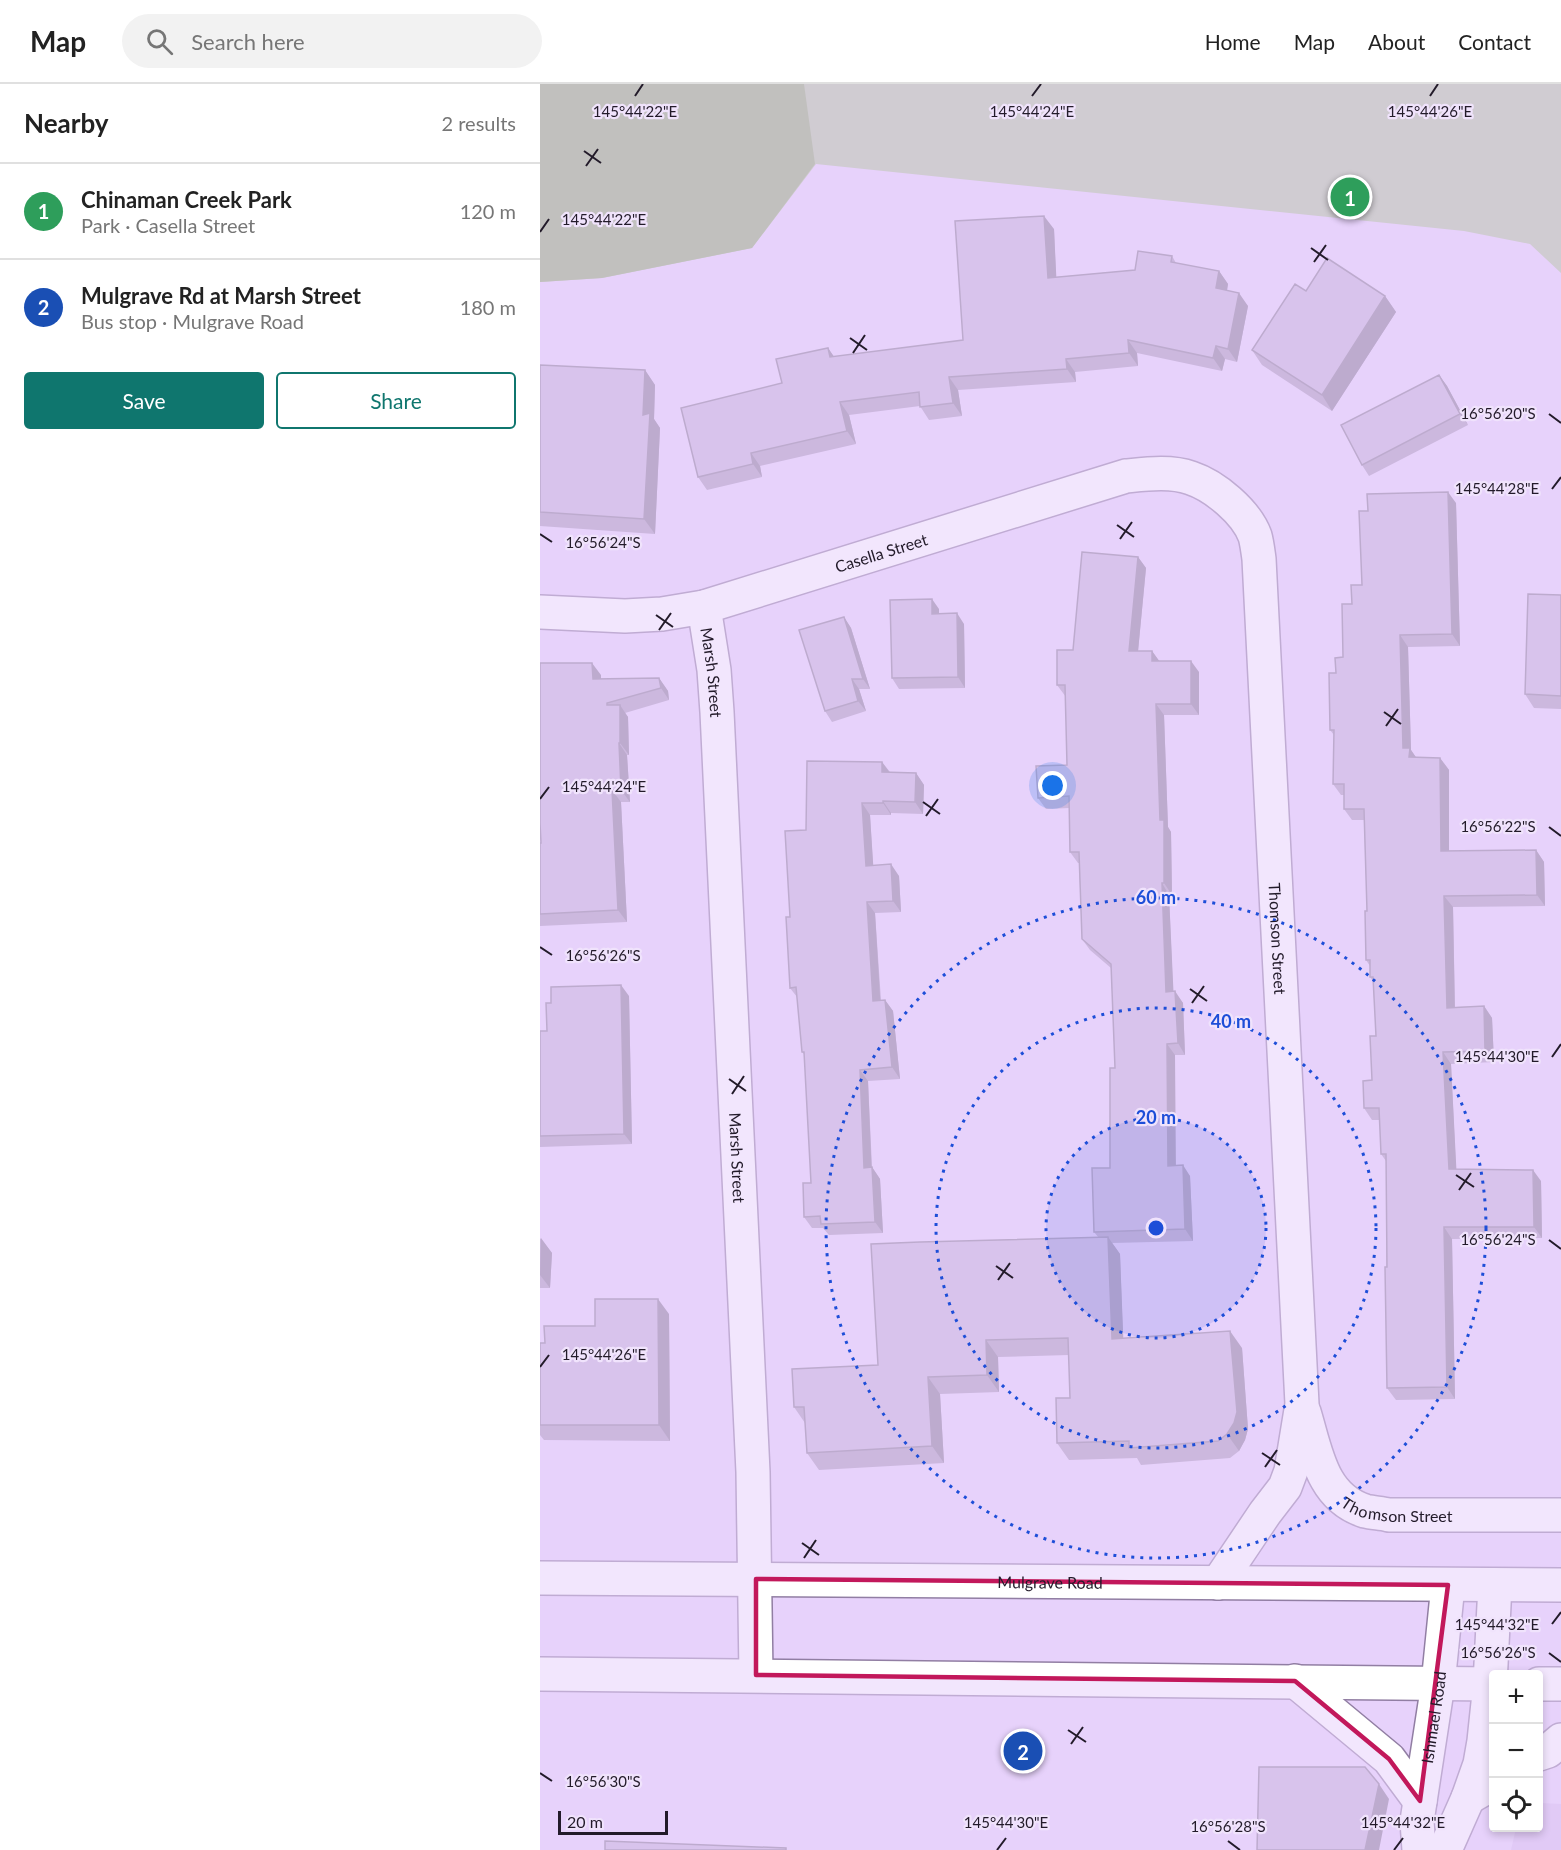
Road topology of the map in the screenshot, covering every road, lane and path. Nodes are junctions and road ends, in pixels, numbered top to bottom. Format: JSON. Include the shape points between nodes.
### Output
{"nodes":[{"id":1,"x":1214,"y":489,"type":"joint"},
{"id":2,"x":704,"y":607,"type":"junction"},
{"id":3,"x":540,"y":612,"type":"edge"},
{"id":4,"x":1302,"y":1404,"type":"junction"},
{"id":5,"x":1561,"y":1515,"type":"edge"},
{"id":6,"x":540,"y":1578,"type":"edge"},
{"id":7,"x":756,"y":1579,"type":"junction"},
{"id":8,"x":1218,"y":1583,"type":"junction"},
{"id":9,"x":1448,"y":1585,"type":"junction"},
{"id":10,"x":1495,"y":1585,"type":"junction"},
{"id":11,"x":1561,"y":1585,"type":"edge"},
{"id":12,"x":1492,"y":1670,"type":"edge"},
{"id":13,"x":540,"y":1674,"type":"edge"},
{"id":14,"x":756,"y":1675,"type":"junction"},
{"id":15,"x":1295,"y":1682,"type":"junction"},
{"id":16,"x":1437,"y":1684,"type":"junction"},
{"id":17,"x":1489,"y":1684,"type":"edge"},
{"id":18,"x":1543,"y":1684,"type":"edge"},
{"id":19,"x":1561,"y":1684,"type":"edge"},
{"id":20,"x":1489,"y":1705,"type":"edge"},
{"id":21,"x":1561,"y":1740,"type":"edge"},
{"id":22,"x":1543,"y":1753,"type":"edge"},
{"id":23,"x":1481,"y":1790,"type":"edge"},
{"id":24,"x":1420,"y":1801,"type":"junction"},
{"id":25,"x":1419,"y":1850,"type":"edge"},
{"id":26,"x":1445,"y":1850,"type":"edge"}],
"edges":[{"from":1,"to":2,"type":"street","name":"Casella Street","via":[[1190,477],[1158,473],[1126,476]]},
{"from":1,"to":4,"type":"street","name":"Thomson Street","via":[[1240,511],[1254,535],[1259,559]]},
{"from":2,"to":3,"type":"street","name":"Casella Street","via":[[625,616]]},
{"from":2,"to":7,"type":"street","name":"Marsh Street","via":[[717,712]]},
{"from":4,"to":5,"type":"street","name":"Thomson Street","via":[[1328,1483],[1355,1507],[1389,1515]]},
{"from":4,"to":8,"type":"street","name":"Thomson Street","via":[[1285,1487]]},
{"from":6,"to":7,"type":"street","name":"Mulgrave Road"},
{"from":7,"to":8,"type":"street","name":"Mulgrave Road"},
{"from":7,"to":14,"type":"street","name":"Marsh Street"},
{"from":8,"to":9,"type":"street","name":"Mulgrave Road"},
{"from":9,"to":10,"type":"street","name":"Mulgrave Road"},
{"from":9,"to":16,"type":"street","name":"Ishmael Road"},
{"from":10,"to":11,"type":"street","name":"Mulgrave Road"},
{"from":10,"to":12,"type":"street"},
{"from":13,"to":14,"type":"street"},
{"from":14,"to":15,"type":"street"},
{"from":15,"to":16,"type":"street"},
{"from":15,"to":24,"type":"street","via":[[1389,1759]]},
{"from":16,"to":17,"type":"street"},
{"from":16,"to":24,"type":"street","name":"Ishmael Road"},
{"from":18,"to":19,"type":"street"},
{"from":20,"to":23,"type":"street","via":[[1480,1764]]},
{"from":21,"to":22,"type":"street"},
{"from":23,"to":26,"type":"street"},
{"from":24,"to":25,"type":"street","name":"Ishmael Road"}]}
